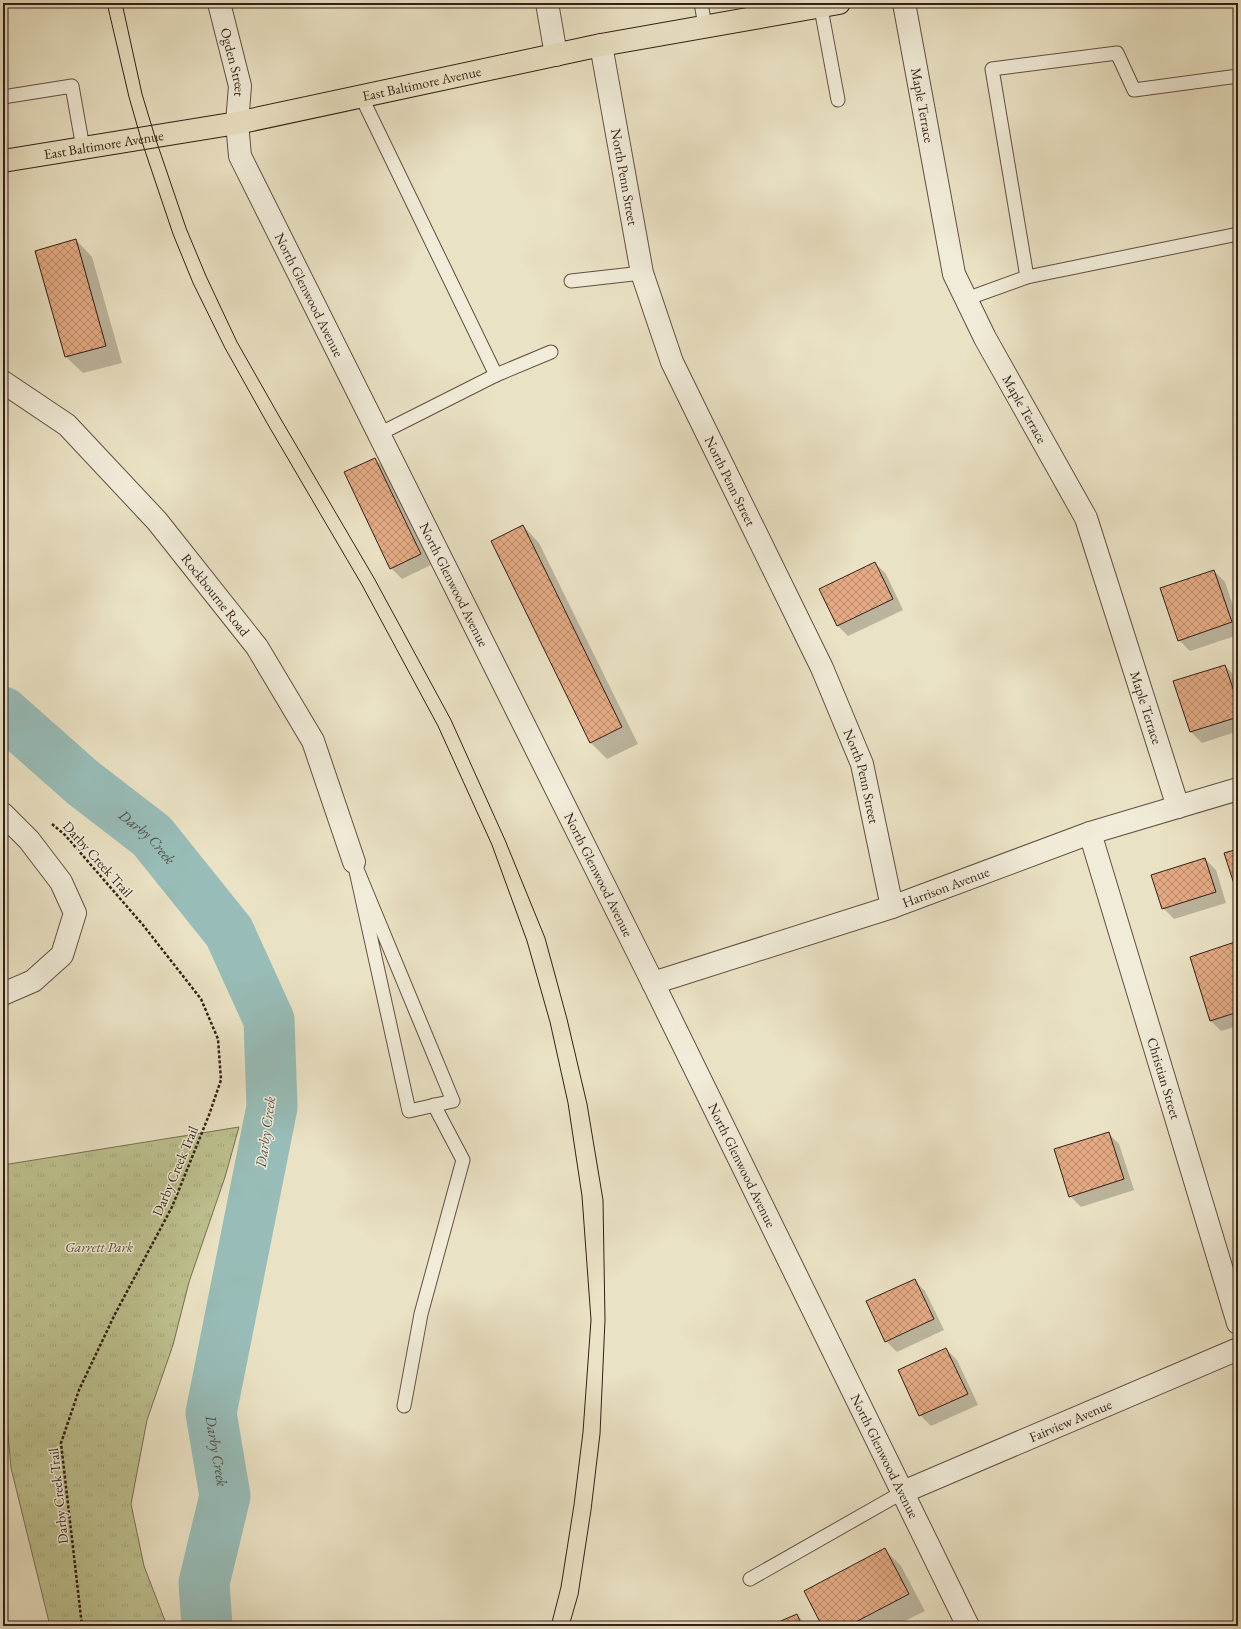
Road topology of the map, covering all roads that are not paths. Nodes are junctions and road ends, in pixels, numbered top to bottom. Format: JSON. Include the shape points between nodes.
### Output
{"nodes":[{"id":1,"x":219,"y":3,"type":"edge"},
{"id":2,"x":547,"y":3,"type":"edge"},
{"id":3,"x":701,"y":3,"type":"edge"},
{"id":4,"x":904,"y":3,"type":"edge"},
{"id":5,"x":826,"y":4,"type":"edge"},
{"id":6,"x":769,"y":9,"type":"edge"},
{"id":7,"x":705,"y":26,"type":"junction"},
{"id":8,"x":601,"y":45,"type":"junction"},
{"id":9,"x":556,"y":55,"type":"junction"},
{"id":10,"x":1238,"y":76,"type":"edge"},
{"id":11,"x":361,"y":96,"type":"junction"},
{"id":12,"x":3,"y":97,"type":"edge"},
{"id":13,"x":838,"y":100,"type":"dead end"},
{"id":14,"x":237,"y":123,"type":"junction"},
{"id":15,"x":83,"y":148,"type":"junction"},
{"id":16,"x":3,"y":161,"type":"edge"},
{"id":17,"x":1238,"y":234,"type":"edge"},
{"id":18,"x":642,"y":273,"type":"junction"},
{"id":19,"x":1028,"y":277,"type":"junction"},
{"id":20,"x":572,"y":281,"type":"dead end"},
{"id":21,"x":966,"y":300,"type":"junction"},
{"id":22,"x":551,"y":352,"type":"dead end"},
{"id":23,"x":496,"y":375,"type":"junction"},
{"id":24,"x":3,"y":382,"type":"edge"},
{"id":25,"x":379,"y":434,"type":"junction"},
{"id":26,"x":1238,"y":789,"type":"edge"},
{"id":27,"x":1178,"y":807,"type":"junction"},
{"id":28,"x":3,"y":814,"type":"edge"},
{"id":29,"x":1090,"y":833,"type":"junction"},
{"id":30,"x":354,"y":862,"type":"junction"},
{"id":31,"x":892,"y":907,"type":"junction"},
{"id":32,"x":653,"y":983,"type":"junction"},
{"id":33,"x":3,"y":994,"type":"edge"},
{"id":34,"x":434,"y":1105,"type":"junction"},
{"id":35,"x":1238,"y":1323,"type":"edge"},
{"id":36,"x":1238,"y":1348,"type":"edge"},
{"id":37,"x":404,"y":1406,"type":"dead end"},
{"id":38,"x":903,"y":1492,"type":"junction"},
{"id":39,"x":750,"y":1579,"type":"dead end"},
{"id":40,"x":968,"y":1626,"type":"edge"}],
"edges":[{"from":1,"to":14,"type":"street","name":"Ogden Street","via":[[240,86]]},
{"from":2,"to":9,"type":"street"},
{"from":3,"to":7,"type":"lane"},
{"from":4,"to":21,"type":"street","name":"Maple Terrace","via":[[954,274]]},
{"from":5,"to":6,"type":"main road","name":"East Baltimore Avenue"},
{"from":5,"to":13,"type":"lane"},
{"from":6,"to":7,"type":"main road","name":"East Baltimore Avenue"},
{"from":7,"to":8,"type":"main road","name":"East Baltimore Avenue"},
{"from":8,"to":9,"type":"main road","name":"East Baltimore Avenue"},
{"from":8,"to":18,"type":"street","name":"North Penn Street"},
{"from":9,"to":11,"type":"main road","name":"East Baltimore Avenue"},
{"from":10,"to":19,"type":"lane","via":[[1134,90],[1117,53],[992,69]]},
{"from":11,"to":14,"type":"main road","name":"East Baltimore Avenue"},
{"from":11,"to":23,"type":"lane"},
{"from":12,"to":15,"type":"lane","via":[[72,86]]},
{"from":14,"to":15,"type":"main road","name":"East Baltimore Avenue"},
{"from":14,"to":25,"type":"street","name":"North Glenwood Avenue","via":[[240,156]]},
{"from":15,"to":16,"type":"main road","name":"East Baltimore Avenue"},
{"from":17,"to":19,"type":"lane"},
{"from":18,"to":20,"type":"lane"},
{"from":18,"to":31,"type":"street","name":"North Penn Street","via":[[672,362],[822,668],[862,764]]},
{"from":19,"to":21,"type":"lane"},
{"from":21,"to":27,"type":"street","name":"Maple Terrace","via":[[1086,518]]},
{"from":22,"to":23,"type":"lane"},
{"from":23,"to":25,"type":"lane"},
{"from":24,"to":30,"type":"street","name":"Rockbourne Road","via":[[67,425],[157,521],[257,647],[313,742]]},
{"from":25,"to":32,"type":"street","name":"North Glenwood Avenue"},
{"from":26,"to":27,"type":"street","name":"Harrison Avenue"},
{"from":27,"to":29,"type":"street","name":"Harrison Avenue"},
{"from":28,"to":33,"type":"street","via":[[29,840],[61,882],[75,913],[62,955],[33,981]]},
{"from":29,"to":31,"type":"street","name":"Harrison Avenue"},
{"from":29,"to":35,"type":"street","name":"Christian Street"},
{"from":30,"to":34,"type":"lane","via":[[453,1101]]},
{"from":30,"to":34,"type":"lane","via":[[409,1111]]},
{"from":31,"to":32,"type":"street","name":"Harrison Avenue"},
{"from":32,"to":38,"type":"street","name":"North Glenwood Avenue"},
{"from":34,"to":37,"type":"lane","via":[[463,1160],[422,1314]]},
{"from":36,"to":38,"type":"street","name":"Fairview Avenue"},
{"from":38,"to":39,"type":"lane"},
{"from":38,"to":40,"type":"street","name":"North Glenwood Avenue"}]}
